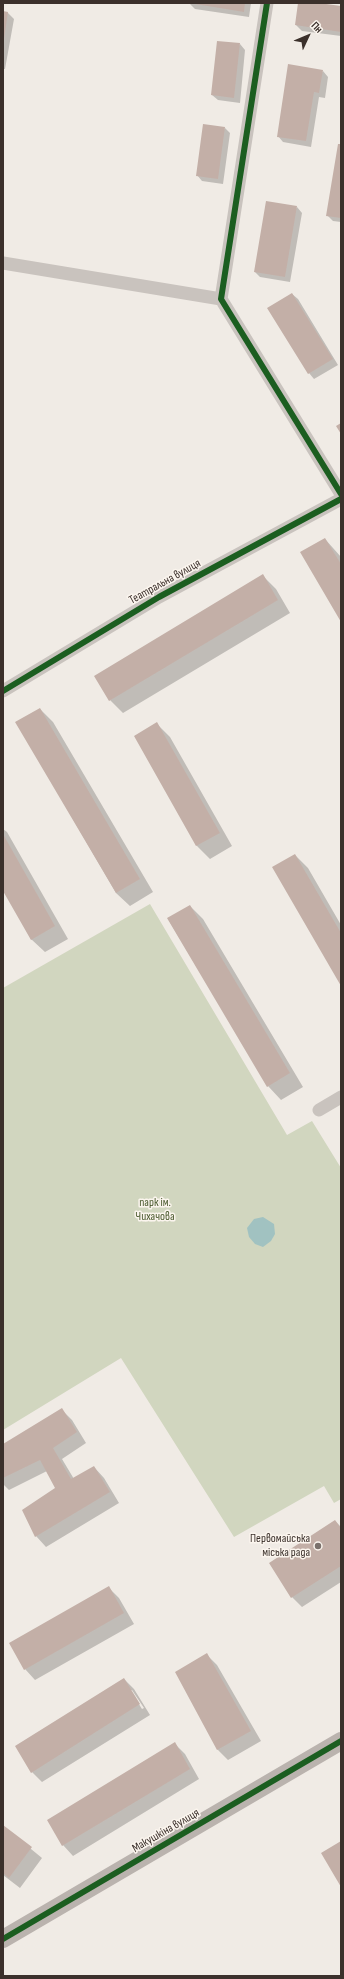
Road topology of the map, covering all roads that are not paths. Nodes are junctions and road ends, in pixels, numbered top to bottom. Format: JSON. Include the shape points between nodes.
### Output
{"nodes":[{"id":1,"x":267,"y":3,"type":"edge"},
{"id":2,"x":3,"y":263,"type":"edge"},
{"id":3,"x":221,"y":299,"type":"junction"},
{"id":4,"x":341,"y":494,"type":"edge"},
{"id":5,"x":341,"y":499,"type":"edge"},
{"id":6,"x":5,"y":687,"type":"edge"},
{"id":7,"x":341,"y":1097,"type":"edge"},
{"id":8,"x":319,"y":1110,"type":"dead end"},
{"id":9,"x":341,"y":1741,"type":"edge"},
{"id":10,"x":3,"y":1939,"type":"edge"}],
"edges":[{"from":1,"to":3,"type":"street"},
{"from":2,"to":3,"type":"street"},
{"from":3,"to":4,"type":"street"},
{"from":5,"to":6,"type":"street","name":"Театральна вулиця","via":[[159,596]]},
{"from":7,"to":8,"type":"street"},
{"from":9,"to":10,"type":"street","name":"Макушкіна вулиця"}]}
